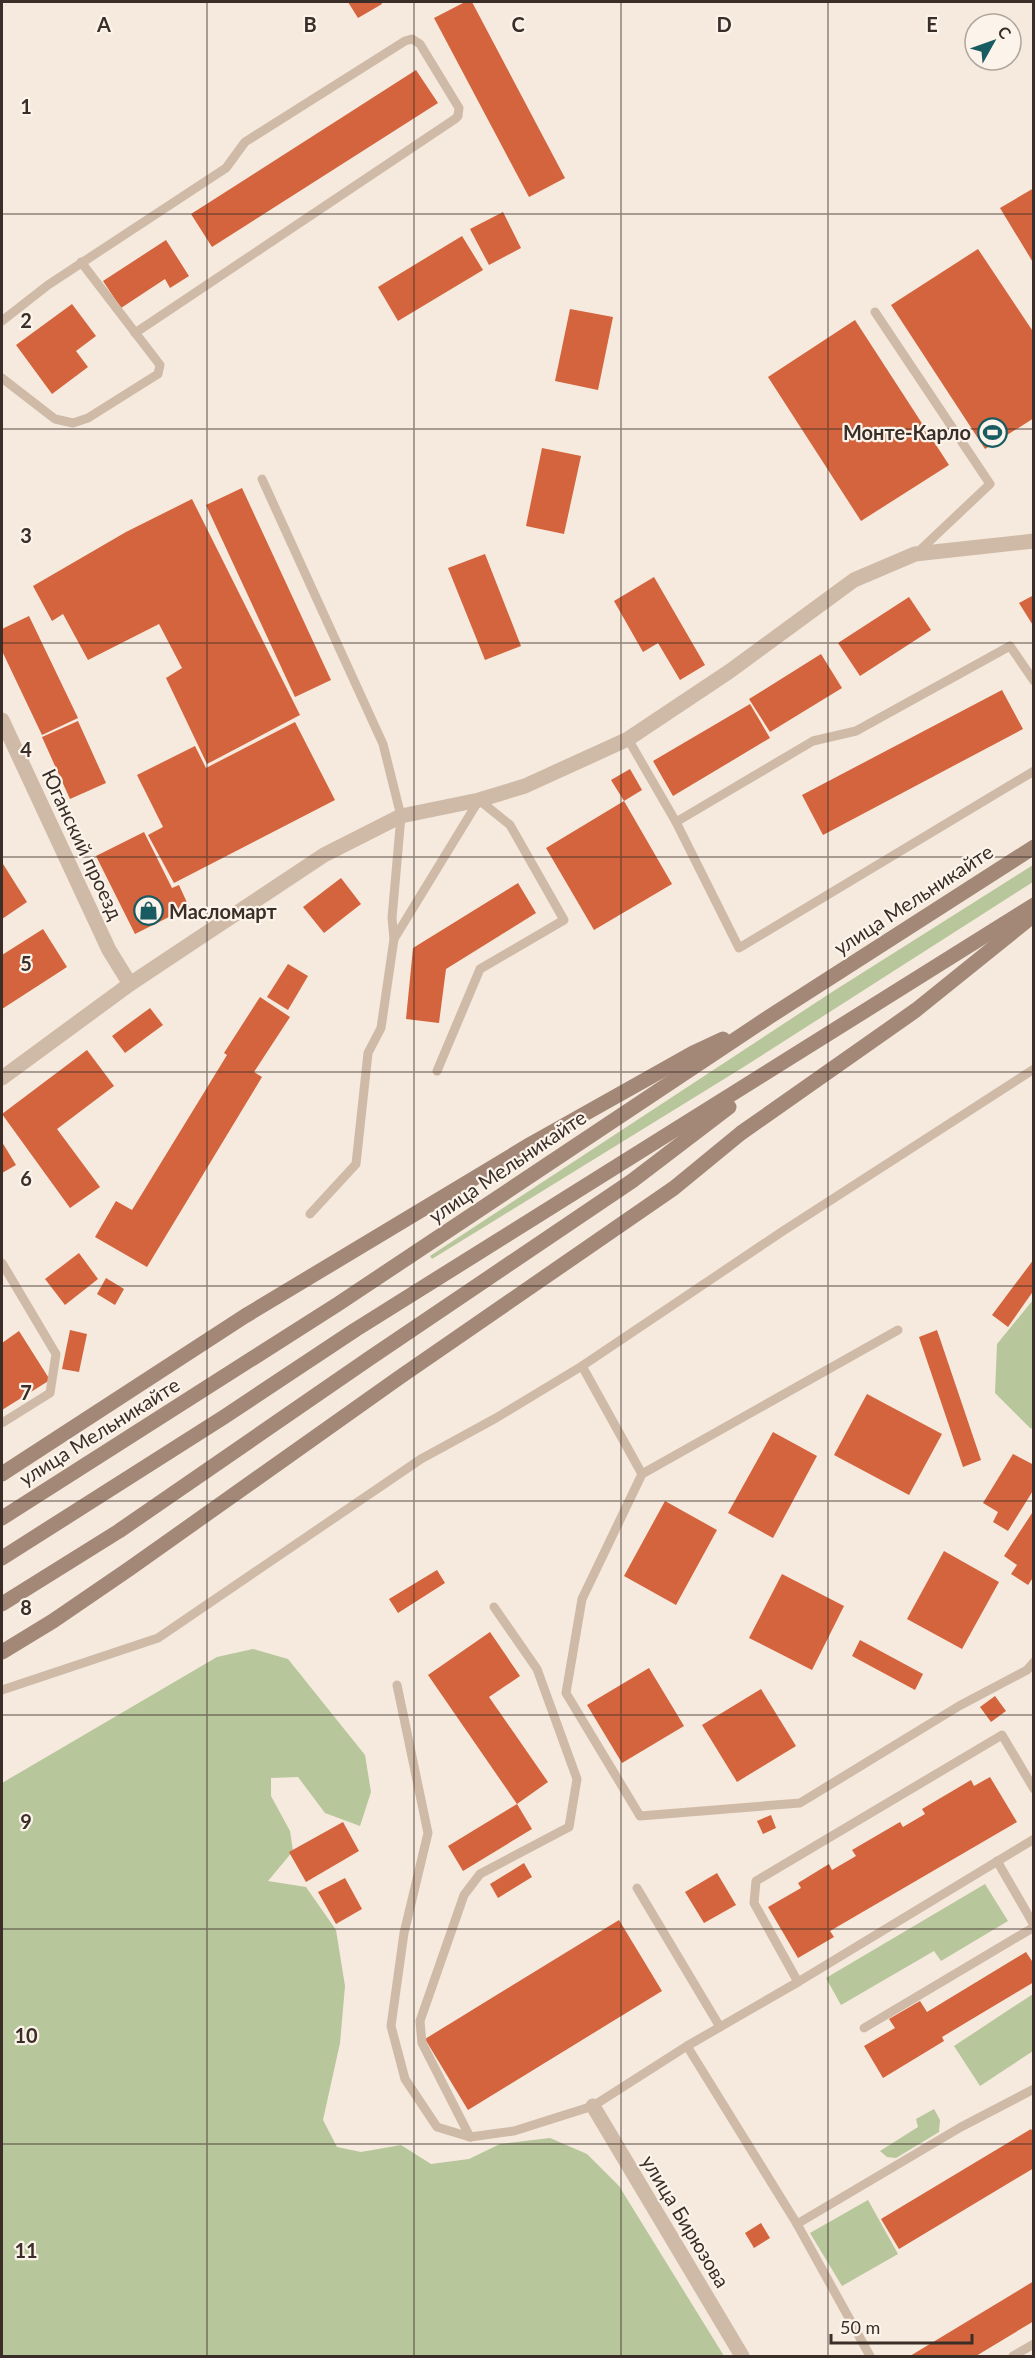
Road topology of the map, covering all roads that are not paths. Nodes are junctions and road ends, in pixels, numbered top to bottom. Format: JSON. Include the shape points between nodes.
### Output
{"nodes":[{"id":1,"x":81,"y":262,"type":"junction"},
{"id":2,"x":875,"y":312,"type":"dead end"},
{"id":3,"x":2,"y":321,"type":"edge"},
{"id":4,"x":135,"y":333,"type":"junction"},
{"id":5,"x":2,"y":378,"type":"edge"},
{"id":6,"x":262,"y":478,"type":"dead end"},
{"id":7,"x":1034,"y":541,"type":"edge"},
{"id":8,"x":915,"y":554,"type":"junction"},
{"id":9,"x":1034,"y":681,"type":"edge"},
{"id":10,"x":2,"y":720,"type":"edge"},
{"id":11,"x":628,"y":739,"type":"junction"},
{"id":12,"x":1034,"y":771,"type":"edge"},
{"id":13,"x":479,"y":800,"type":"junction"},
{"id":14,"x":401,"y":816,"type":"junction"},
{"id":15,"x":676,"y":822,"type":"junction"},
{"id":16,"x":1034,"y":847,"type":"edge"},
{"id":17,"x":1034,"y":905,"type":"edge"},
{"id":18,"x":1034,"y":915,"type":"edge"},
{"id":19,"x":394,"y":939,"type":"junction"},
{"id":20,"x":130,"y":984,"type":"junction"},
{"id":21,"x":769,"y":1017,"type":"junction"},
{"id":22,"x":796,"y":1055,"type":"junction"},
{"id":23,"x":1034,"y":1069,"type":"edge"},
{"id":24,"x":437,"y":1071,"type":"dead end"},
{"id":25,"x":2,"y":1078,"type":"edge"},
{"id":26,"x":310,"y":1214,"type":"dead end"},
{"id":27,"x":2,"y":1263,"type":"edge"},
{"id":28,"x":898,"y":1330,"type":"dead end"},
{"id":29,"x":582,"y":1366,"type":"junction"},
{"id":30,"x":2,"y":1423,"type":"edge"},
{"id":31,"x":2,"y":1474,"type":"edge"},
{"id":32,"x":642,"y":1474,"type":"junction"},
{"id":33,"x":2,"y":1518,"type":"edge"},
{"id":34,"x":2,"y":1558,"type":"edge"},
{"id":35,"x":2,"y":1604,"type":"edge"},
{"id":36,"x":494,"y":1607,"type":"dead end"},
{"id":37,"x":2,"y":1652,"type":"edge"},
{"id":38,"x":1034,"y":1662,"type":"edge"},
{"id":39,"x":397,"y":1685,"type":"dead end"},
{"id":40,"x":2,"y":1690,"type":"edge"},
{"id":41,"x":1034,"y":1789,"type":"edge"},
{"id":42,"x":1034,"y":1839,"type":"edge"},
{"id":43,"x":997,"y":1861,"type":"junction"},
{"id":44,"x":637,"y":1888,"type":"dead end"},
{"id":45,"x":1034,"y":1926,"type":"edge"},
{"id":46,"x":798,"y":1982,"type":"junction"},
{"id":47,"x":720,"y":2027,"type":"junction"},
{"id":48,"x":864,"y":2028,"type":"dead end"},
{"id":49,"x":687,"y":2046,"type":"junction"},
{"id":50,"x":1034,"y":2089,"type":"edge"},
{"id":51,"x":593,"y":2106,"type":"junction"},
{"id":52,"x":470,"y":2137,"type":"junction"},
{"id":53,"x":797,"y":2224,"type":"junction"},
{"id":54,"x":1034,"y":2344,"type":"edge"},
{"id":55,"x":742,"y":2356,"type":"edge"},
{"id":56,"x":870,"y":2356,"type":"edge"},
{"id":57,"x":1013,"y":2356,"type":"edge"}],
"edges":[{"from":1,"to":3,"type":"lane"},
{"from":1,"to":4,"type":"lane"},
{"from":1,"to":4,"type":"lane","via":[[226,168],[245,142],[405,41],[412,39],[420,44],[459,108],[458,116]]},
{"from":2,"to":8,"type":"lane","via":[[990,484]]},
{"from":4,"to":5,"type":"lane","via":[[160,364],[159,374],[73,423],[55,419]]},
{"from":6,"to":14,"type":"lane","via":[[384,744]]},
{"from":7,"to":8,"type":"street"},
{"from":8,"to":11,"type":"street","via":[[854,580],[730,671]]},
{"from":9,"to":15,"type":"lane","via":[[1010,646],[856,731],[813,741]]},
{"from":10,"to":20,"type":"street","name":"Юганский проезд","via":[[109,950]]},
{"from":11,"to":13,"type":"street","via":[[525,786]]},
{"from":11,"to":15,"type":"lane"},
{"from":12,"to":15,"type":"lane","via":[[739,948]]},
{"from":13,"to":14,"type":"street"},
{"from":13,"to":19,"type":"lane"},
{"from":13,"to":24,"type":"lane","via":[[510,825],[564,920],[480,969]]},
{"from":14,"to":19,"type":"lane","via":[[392,918]]},
{"from":14,"to":20,"type":"street","via":[[324,855]]},
{"from":16,"to":21,"type":"main road","name":"улица Мельникайте"},
{"from":17,"to":22,"type":"main road"},
{"from":18,"to":37,"type":"main road","via":[[916,1010],[741,1133],[674,1188],[119,1576]]},
{"from":19,"to":26,"type":"lane","via":[[381,1028],[368,1053],[356,1164]]},
{"from":20,"to":25,"type":"street"},
{"from":21,"to":31,"type":"main road","via":[[693,1053],[531,1144],[245,1316]]},
{"from":21,"to":33,"type":"main road","name":"улица Мельникайте","via":[[338,1304]]},
{"from":22,"to":34,"type":"main road","via":[[356,1330]]},
{"from":22,"to":35,"type":"main road","via":[[632,1181],[119,1531]]},
{"from":23,"to":29,"type":"lane"},
{"from":27,"to":30,"type":"lane","via":[[56,1354],[50,1393]]},
{"from":28,"to":32,"type":"lane"},
{"from":29,"to":32,"type":"lane"},
{"from":29,"to":40,"type":"lane","via":[[421,1459],[158,1638]]},
{"from":32,"to":38,"type":"lane","via":[[582,1599],[567,1693],[640,1816],[800,1803],[959,1706],[1027,1670]]},
{"from":36,"to":52,"type":"lane","via":[[537,1669],[577,1779],[569,1827],[480,1874],[464,1895],[420,2021],[422,2043]]},
{"from":39,"to":52,"type":"lane","via":[[428,1833],[404,1933],[391,2026],[405,2079],[436,2127]]},
{"from":41,"to":46,"type":"lane","via":[[1002,1735],[756,1881],[754,1903]]},
{"from":42,"to":43,"type":"lane"},
{"from":43,"to":45,"type":"lane"},
{"from":43,"to":46,"type":"lane"},
{"from":44,"to":47,"type":"lane"},
{"from":45,"to":48,"type":"lane"},
{"from":46,"to":47,"type":"lane"},
{"from":47,"to":49,"type":"lane"},
{"from":49,"to":51,"type":"lane"},
{"from":49,"to":53,"type":"lane"},
{"from":50,"to":53,"type":"lane"},
{"from":51,"to":52,"type":"lane","via":[[514,2131]]},
{"from":51,"to":55,"type":"street","name":"улица Бирюзова"},
{"from":53,"to":56,"type":"lane"},
{"from":54,"to":57,"type":"lane"}]}
